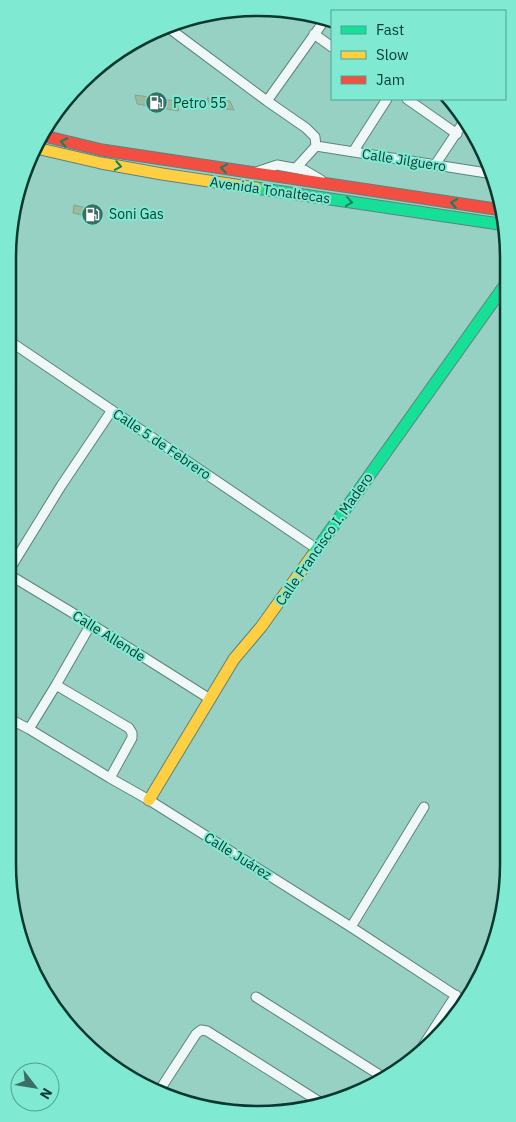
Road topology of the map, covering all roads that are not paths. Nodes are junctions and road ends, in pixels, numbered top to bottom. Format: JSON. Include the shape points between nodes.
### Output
{"nodes":[{"id":1,"x":322,"y":24,"type":"edge"},
{"id":2,"x":174,"y":32,"type":"edge"},
{"id":3,"x":314,"y":34,"type":"junction"},
{"id":4,"x":331,"y":46,"type":"edge"},
{"id":5,"x":386,"y":100,"type":"edge"},
{"id":6,"x":407,"y":100,"type":"edge"},
{"id":7,"x":267,"y":101,"type":"junction"},
{"id":8,"x":461,"y":127,"type":"edge"},
{"id":9,"x":457,"y":134,"type":"junction"},
{"id":10,"x":49,"y":137,"type":"edge"},
{"id":11,"x":316,"y":146,"type":"junction"},
{"id":12,"x":42,"y":149,"type":"edge"},
{"id":13,"x":354,"y":152,"type":"junction"},
{"id":14,"x":435,"y":166,"type":"junction"},
{"id":15,"x":296,"y":168,"type":"junction"},
{"id":16,"x":254,"y":172,"type":"junction"},
{"id":17,"x":484,"y":173,"type":"edge"},
{"id":18,"x":328,"y":183,"type":"junction"},
{"id":19,"x":495,"y":209,"type":"edge"},
{"id":20,"x":498,"y":224,"type":"edge"},
{"id":21,"x":500,"y":290,"type":"edge"},
{"id":22,"x":16,"y":345,"type":"edge"},
{"id":23,"x":112,"y":410,"type":"junction"},
{"id":24,"x":317,"y":549,"type":"junction"},
{"id":25,"x":16,"y":560,"type":"edge"},
{"id":26,"x":16,"y":578,"type":"edge"},
{"id":27,"x":91,"y":624,"type":"junction"},
{"id":28,"x":56,"y":685,"type":"junction"},
{"id":29,"x":210,"y":699,"type":"junction"},
{"id":30,"x":16,"y":723,"type":"edge"},
{"id":31,"x":29,"y":730,"type":"junction"},
{"id":32,"x":110,"y":778,"type":"junction"},
{"id":33,"x":149,"y":800,"type":"junction"},
{"id":34,"x":424,"y":807,"type":"dead end"},
{"id":35,"x":351,"y":927,"type":"junction"},
{"id":36,"x":456,"y":995,"type":"junction"},
{"id":37,"x":256,"y":997,"type":"dead end"},
{"id":38,"x":459,"y":997,"type":"edge"},
{"id":39,"x":433,"y":1031,"type":"edge"},
{"id":40,"x":378,"y":1074,"type":"edge"},
{"id":41,"x":162,"y":1086,"type":"edge"},
{"id":42,"x":315,"y":1099,"type":"edge"}],
"edges":[{"from":1,"to":3,"type":"street"},
{"from":2,"to":7,"type":"street"},
{"from":3,"to":4,"type":"street"},
{"from":3,"to":7,"type":"street"},
{"from":5,"to":13,"type":"street"},
{"from":6,"to":9,"type":"street"},
{"from":7,"to":11,"type":"street","via":[[306,128],[315,137]]},
{"from":8,"to":9,"type":"street"},
{"from":9,"to":14,"type":"street"},
{"from":16,"to":10,"type":"main road","name":"Avenida Tonaltecas","one_way":true,"via":[[102,150]]},
{"from":11,"to":13,"type":"street","name":"Calle Jilguero"},
{"from":11,"to":15,"type":"street"},
{"from":12,"to":20,"type":"main road","name":"Avenida Tonaltecas","one_way":true,"via":[[162,174]]},
{"from":13,"to":14,"type":"street","name":"Calle Jilguero"},
{"from":14,"to":17,"type":"street","name":"Calle Jilguero"},
{"from":15,"to":16,"type":"street","via":[[277,165]]},
{"from":15,"to":18,"type":"street"},
{"from":16,"to":18,"type":"main road","name":"Avenida Tonaltecas"},
{"from":19,"to":18,"type":"main road","name":"Avenida Tonaltecas","one_way":true},
{"from":21,"to":24,"type":"main road","name":"Calle Francisco I. Madero"},
{"from":22,"to":23,"type":"street","name":"Calle 5 de Febrero"},
{"from":23,"to":24,"type":"street","name":"Calle 5 de Febrero"},
{"from":23,"to":25,"type":"street"},
{"from":24,"to":29,"type":"main road","name":"Calle Francisco I. Madero","via":[[234,660]]},
{"from":26,"to":27,"type":"street","name":"Calle Allende"},
{"from":27,"to":28,"type":"street"},
{"from":27,"to":29,"type":"street","name":"Calle Allende"},
{"from":28,"to":31,"type":"street"},
{"from":28,"to":32,"type":"street","via":[[129,728],[132,733]]},
{"from":29,"to":33,"type":"main road","name":"Calle Francisco I. Madero"},
{"from":30,"to":31,"type":"street","name":"Calle Juárez"},
{"from":31,"to":32,"type":"street","name":"Calle Juárez"},
{"from":32,"to":33,"type":"street","name":"Calle Juárez"},
{"from":33,"to":35,"type":"street","name":"Calle Juárez"},
{"from":34,"to":35,"type":"street"},
{"from":35,"to":36,"type":"street","name":"Calle Juárez"},
{"from":36,"to":38,"type":"street","name":"Calle Juárez"},
{"from":36,"to":39,"type":"street"},
{"from":37,"to":40,"type":"street"},
{"from":41,"to":42,"type":"street","via":[[201,1030]]}]}
